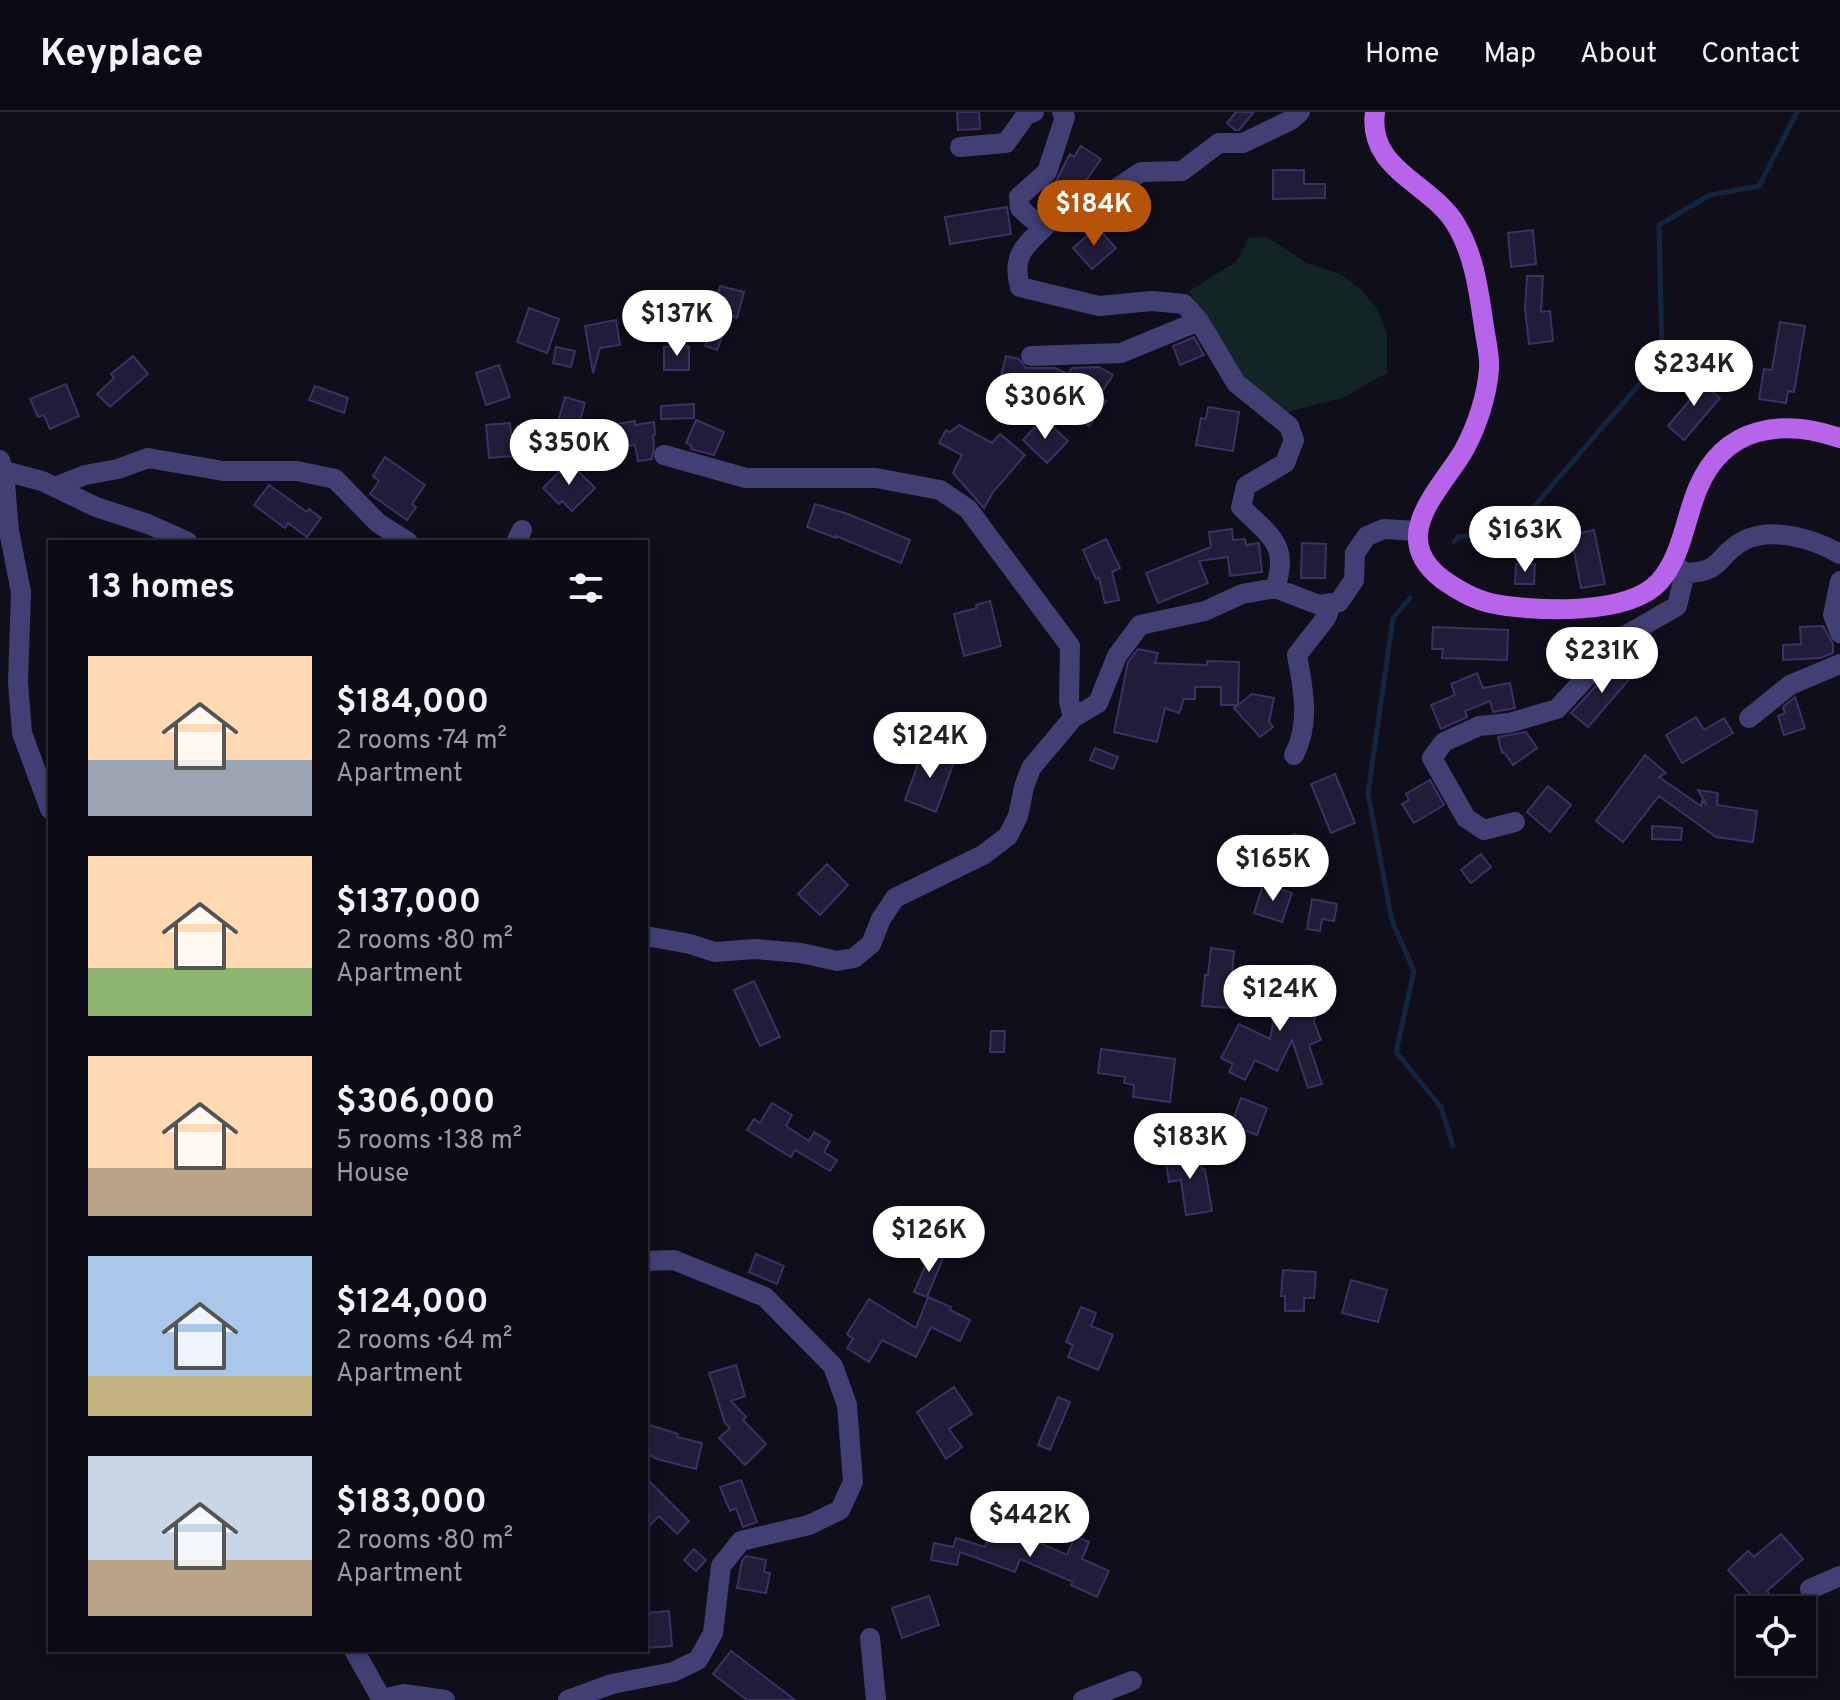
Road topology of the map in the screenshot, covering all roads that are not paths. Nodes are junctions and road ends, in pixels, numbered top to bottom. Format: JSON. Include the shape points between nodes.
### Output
{"nodes":[{"id":1,"x":1034,"y":112,"type":"edge"},
{"id":2,"x":1062,"y":112,"type":"edge"},
{"id":3,"x":1300,"y":112,"type":"edge"},
{"id":4,"x":1375,"y":112,"type":"edge"},
{"id":5,"x":960,"y":147,"type":"dead end"},
{"id":6,"x":1052,"y":220,"type":"junction"},
{"id":7,"x":1199,"y":321,"type":"junction"},
{"id":8,"x":1031,"y":356,"type":"dead end"},
{"id":9,"x":1840,"y":438,"type":"edge"},
{"id":10,"x":664,"y":455,"type":"dead end"},
{"id":11,"x":2,"y":466,"type":"edge"},
{"id":12,"x":55,"y":487,"type":"junction"},
{"id":13,"x":1416,"y":531,"type":"junction"},
{"id":14,"x":184,"y":540,"type":"edge"},
{"id":15,"x":405,"y":540,"type":"edge"},
{"id":16,"x":1840,"y":554,"type":"edge"},
{"id":17,"x":1679,"y":568,"type":"junction"},
{"id":18,"x":1840,"y":581,"type":"edge"},
{"id":19,"x":1275,"y":588,"type":"junction"},
{"id":20,"x":1332,"y":603,"type":"junction"},
{"id":21,"x":1840,"y":633,"type":"edge"},
{"id":22,"x":1840,"y":664,"type":"edge"},
{"id":23,"x":1073,"y":718,"type":"junction"},
{"id":24,"x":1749,"y":718,"type":"dead end"},
{"id":25,"x":1294,"y":755,"type":"dead end"},
{"id":26,"x":48,"y":804,"type":"edge"},
{"id":27,"x":1515,"y":822,"type":"dead end"},
{"id":28,"x":648,"y":936,"type":"edge"},
{"id":29,"x":648,"y":1261,"type":"edge"},
{"id":30,"x":1840,"y":1576,"type":"edge"},
{"id":31,"x":1810,"y":1589,"type":"dead end"},
{"id":32,"x":870,"y":1638,"type":"dead end"},
{"id":33,"x":355,"y":1652,"type":"edge"},
{"id":34,"x":1132,"y":1681,"type":"dead end"},
{"id":35,"x":382,"y":1700,"type":"edge"},
{"id":36,"x":445,"y":1700,"type":"edge"},
{"id":37,"x":568,"y":1700,"type":"edge"},
{"id":38,"x":876,"y":1700,"type":"edge"},
{"id":39,"x":1083,"y":1700,"type":"edge"}],
"edges":[{"from":1,"to":5,"type":"street","via":[[1006,143]]},
{"from":2,"to":6,"type":"street","via":[[1065,117],[1047,172],[1019,197],[1020,208],[1032,219]]},
{"from":3,"to":6,"type":"street","via":[[1243,143],[1219,143],[1182,171],[1141,172],[1069,220]]},
{"from":4,"to":13,"type":"main road","via":[[1372,128],[1389,163],[1432,196],[1468,247],[1490,367],[1465,448],[1425,507]]},
{"from":6,"to":7,"type":"street","via":[[1018,254],[1020,287],[1099,306],[1184,304]]},
{"from":7,"to":8,"type":"street","via":[[1121,353]]},
{"from":7,"to":19,"type":"street","via":[[1236,383],[1289,426],[1294,440],[1285,463],[1246,486],[1241,507],[1277,543],[1282,568]]},
{"from":9,"to":17,"type":"main road","via":[[1772,428],[1742,436],[1715,457],[1699,485]]},
{"from":10,"to":23,"type":"street","via":[[746,478],[876,478],[940,490],[968,509],[1070,646]]},
{"from":11,"to":12,"type":"street"},
{"from":11,"to":26,"type":"street","via":[[21,592],[22,733]]},
{"from":12,"to":14,"type":"street"},
{"from":12,"to":15,"type":"street","via":[[148,458],[223,471],[297,471],[335,479],[378,523]]},
{"from":13,"to":17,"type":"main road","via":[[1419,551],[1431,571],[1455,589],[1487,603],[1527,609],[1606,606],[1637,598]]},
{"from":13,"to":20,"type":"street","via":[[1384,529],[1367,536],[1355,553],[1354,580],[1339,602]]},
{"from":16,"to":17,"type":"street","via":[[1821,543],[1780,533],[1744,541],[1707,573]]},
{"from":17,"to":27,"type":"street","via":[[1677,606],[1623,637],[1557,709],[1479,726],[1444,742],[1432,758],[1466,818],[1484,830]]},
{"from":18,"to":21,"type":"street","via":[[1833,615]]},
{"from":19,"to":20,"type":"street","via":[[1319,605]]},
{"from":19,"to":23,"type":"street","via":[[1140,625],[1117,656],[1098,703]]},
{"from":20,"to":25,"type":"street","via":[[1297,655],[1306,710]]},
{"from":22,"to":24,"type":"street","via":[[1790,685]]},
{"from":23,"to":28,"type":"street","via":[[1031,768],[1008,836],[983,855],[895,898],[871,944],[854,958],[837,961],[755,949],[715,952]]},
{"from":29,"to":37,"type":"street","via":[[674,1260],[765,1297],[833,1366],[847,1405],[853,1482],[840,1510],[809,1525],[741,1541],[721,1566],[713,1633],[698,1660],[673,1672],[612,1684]]},
{"from":30,"to":31,"type":"street"},
{"from":32,"to":38,"type":"street"},
{"from":33,"to":35,"type":"street"},
{"from":34,"to":39,"type":"street"},
{"from":35,"to":36,"type":"street","via":[[404,1694]]}]}
